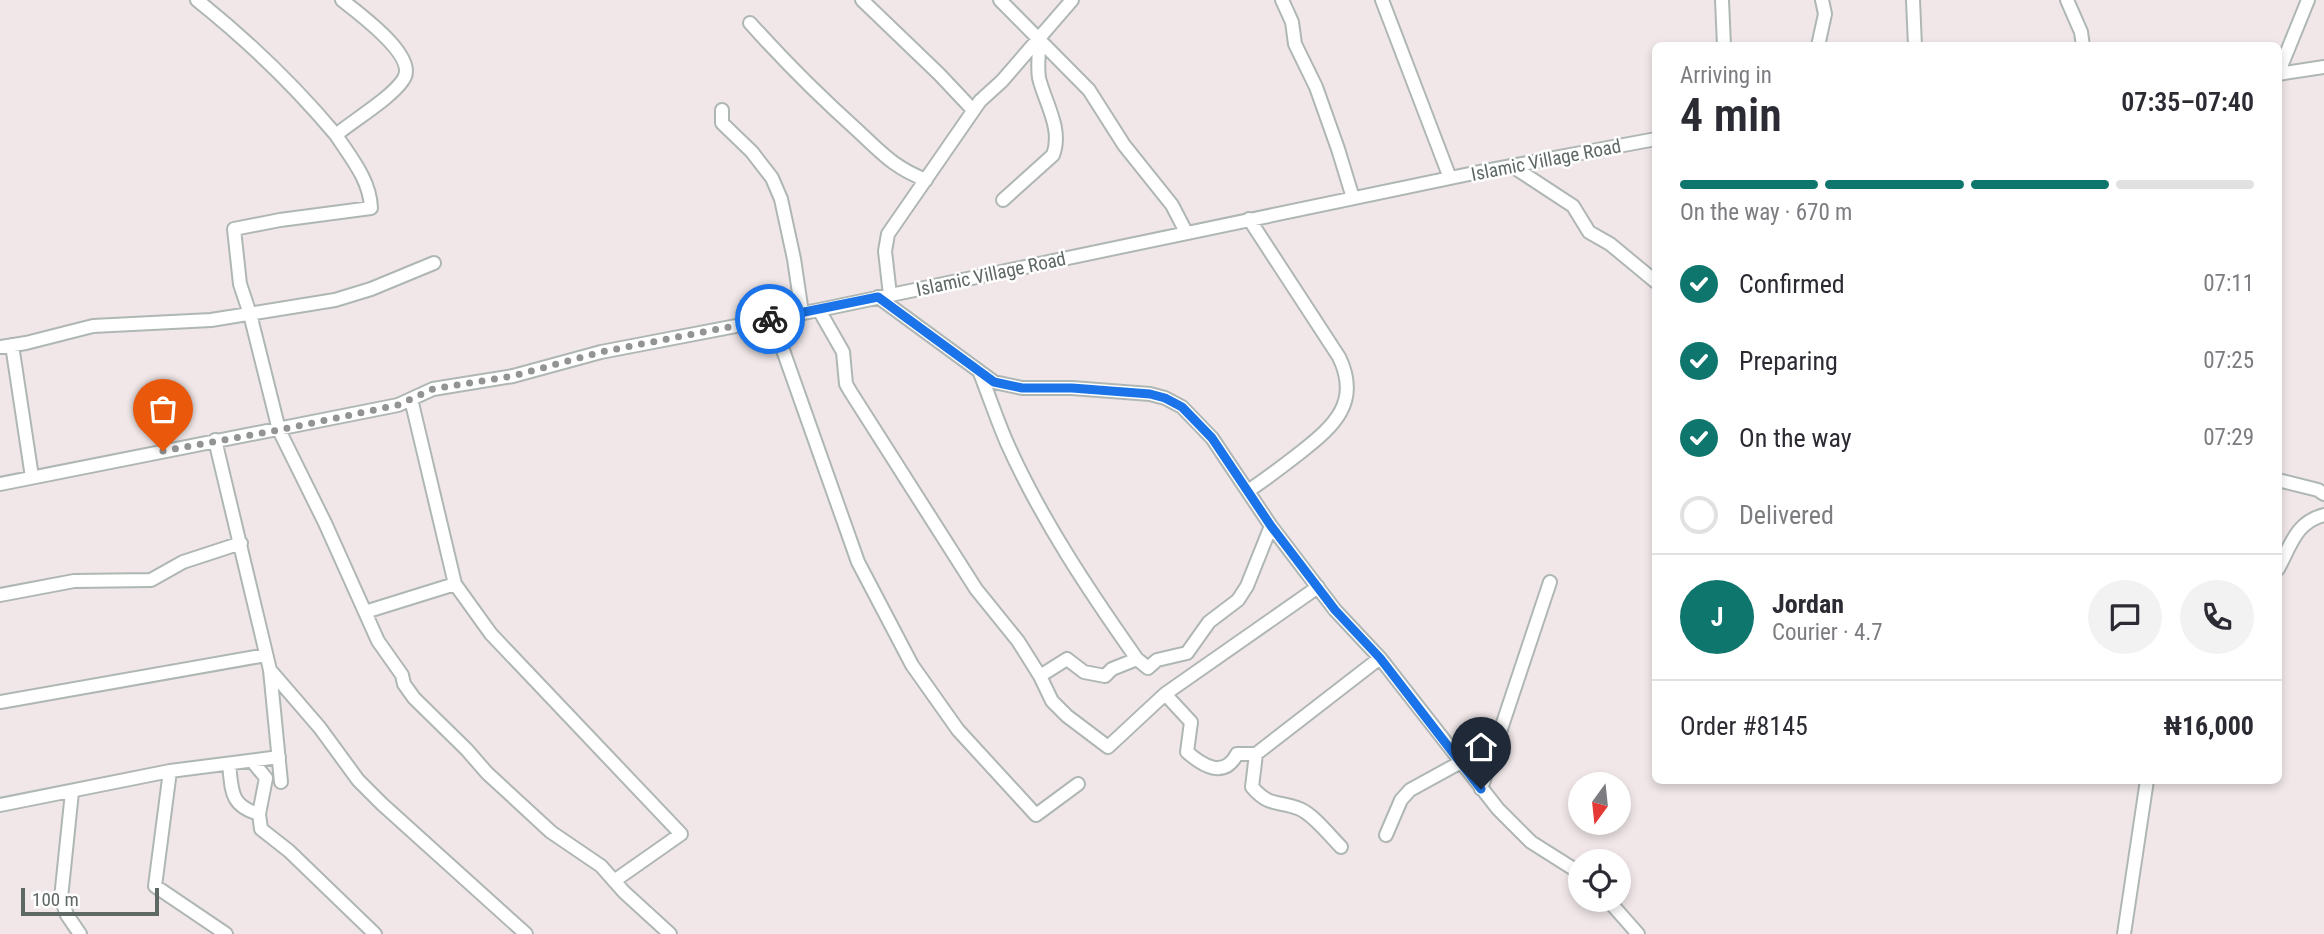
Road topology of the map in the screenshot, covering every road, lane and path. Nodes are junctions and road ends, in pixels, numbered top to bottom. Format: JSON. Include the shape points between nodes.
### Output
{"nodes":[{"id":1,"x":197,"y":0,"type":"edge"},
{"id":2,"x":342,"y":0,"type":"edge"},
{"id":3,"x":862,"y":0,"type":"edge"},
{"id":4,"x":1000,"y":0,"type":"edge"},
{"id":5,"x":1072,"y":0,"type":"edge"},
{"id":6,"x":1282,"y":0,"type":"edge"},
{"id":7,"x":1382,"y":0,"type":"edge"},
{"id":8,"x":1722,"y":0,"type":"edge"},
{"id":9,"x":1822,"y":0,"type":"edge"},
{"id":10,"x":1913,"y":0,"type":"edge"},
{"id":11,"x":2067,"y":0,"type":"edge"},
{"id":12,"x":2308,"y":0,"type":"edge"},
{"id":13,"x":750,"y":23,"type":"dead end"},
{"id":14,"x":1040,"y":38,"type":"junction"},
{"id":15,"x":1724,"y":42,"type":"edge"},
{"id":16,"x":1819,"y":42,"type":"edge"},
{"id":17,"x":1915,"y":42,"type":"edge"},
{"id":18,"x":2082,"y":42,"type":"edge"},
{"id":19,"x":2282,"y":64,"type":"edge"},
{"id":20,"x":2324,"y":68,"type":"edge"},
{"id":21,"x":2282,"y":73,"type":"edge"},
{"id":22,"x":722,"y":110,"type":"dead end"},
{"id":23,"x":973,"y":110,"type":"junction"},
{"id":24,"x":336,"y":135,"type":"junction"},
{"id":25,"x":1652,"y":140,"type":"edge"},
{"id":26,"x":1512,"y":166,"type":"junction"},
{"id":27,"x":1450,"y":178,"type":"junction"},
{"id":28,"x":926,"y":180,"type":"junction"},
{"id":29,"x":1353,"y":198,"type":"junction"},
{"id":30,"x":1003,"y":201,"type":"dead end"},
{"id":31,"x":1249,"y":219,"type":"junction"},
{"id":32,"x":1186,"y":232,"type":"junction"},
{"id":33,"x":434,"y":262,"type":"dead end"},
{"id":34,"x":1652,"y":279,"type":"edge"},
{"id":35,"x":884,"y":296,"type":"junction"},
{"id":36,"x":819,"y":310,"type":"junction"},
{"id":37,"x":802,"y":313,"type":"junction"},
{"id":38,"x":250,"y":314,"type":"junction"},
{"id":39,"x":772,"y":319,"type":"junction"},
{"id":40,"x":6,"y":346,"type":"edge"},
{"id":41,"x":980,"y":373,"type":"junction"},
{"id":42,"x":411,"y":399,"type":"junction"},
{"id":43,"x":279,"y":430,"type":"junction"},
{"id":44,"x":215,"y":440,"type":"junction"},
{"id":45,"x":32,"y":477,"type":"junction"},
{"id":46,"x":2282,"y":481,"type":"edge"},
{"id":47,"x":0,"y":484,"type":"edge"},
{"id":48,"x":1248,"y":491,"type":"junction"},
{"id":49,"x":2324,"y":494,"type":"edge"},
{"id":50,"x":2324,"y":515,"type":"edge"},
{"id":51,"x":1271,"y":526,"type":"junction"},
{"id":52,"x":241,"y":543,"type":"junction"},
{"id":53,"x":2282,"y":561,"type":"edge"},
{"id":54,"x":1550,"y":582,"type":"dead end"},
{"id":55,"x":455,"y":584,"type":"junction"},
{"id":56,"x":1318,"y":587,"type":"junction"},
{"id":57,"x":0,"y":595,"type":"edge"},
{"id":58,"x":365,"y":612,"type":"junction"},
{"id":59,"x":266,"y":655,"type":"junction"},
{"id":60,"x":1380,"y":658,"type":"junction"},
{"id":61,"x":1137,"y":659,"type":"junction"},
{"id":62,"x":270,"y":670,"type":"junction"},
{"id":63,"x":1040,"y":676,"type":"junction"},
{"id":64,"x":1165,"y":694,"type":"junction"},
{"id":65,"x":0,"y":702,"type":"edge"},
{"id":66,"x":1256,"y":754,"type":"junction"},
{"id":67,"x":279,"y":757,"type":"junction"},
{"id":68,"x":251,"y":761,"type":"junction"},
{"id":69,"x":1461,"y":762,"type":"junction"},
{"id":70,"x":229,"y":764,"type":"junction"},
{"id":71,"x":170,"y":771,"type":"junction"},
{"id":72,"x":281,"y":782,"type":"dead end"},
{"id":73,"x":1078,"y":784,"type":"dead end"},
{"id":74,"x":2146,"y":784,"type":"edge"},
{"id":75,"x":1481,"y":789,"type":"junction"},
{"id":76,"x":72,"y":792,"type":"junction"},
{"id":77,"x":0,"y":805,"type":"edge"},
{"id":78,"x":259,"y":814,"type":"junction"},
{"id":79,"x":1386,"y":835,"type":"dead end"},
{"id":80,"x":1340,"y":847,"type":"dead end"},
{"id":81,"x":1568,"y":865,"type":"edge"},
{"id":82,"x":614,"y":881,"type":"junction"},
{"id":83,"x":1617,"y":912,"type":"edge"},
{"id":84,"x":1633,"y":932,"type":"edge"},
{"id":85,"x":80,"y":934,"type":"edge"},
{"id":86,"x":226,"y":934,"type":"edge"},
{"id":87,"x":375,"y":934,"type":"edge"},
{"id":88,"x":526,"y":934,"type":"edge"},
{"id":89,"x":670,"y":934,"type":"edge"},
{"id":90,"x":2124,"y":934,"type":"edge"}],
"edges":[{"from":1,"to":24,"type":"street"},
{"from":2,"to":24,"type":"street","via":[[392,43],[407,71],[392,91]]},
{"from":3,"to":23,"type":"street"},
{"from":4,"to":14,"type":"street"},
{"from":5,"to":14,"type":"street"},
{"from":6,"to":29,"type":"street"},
{"from":7,"to":27,"type":"street"},
{"from":8,"to":15,"type":"street"},
{"from":9,"to":16,"type":"street","via":[[1825,13]]},
{"from":10,"to":17,"type":"street"},
{"from":11,"to":18,"type":"street"},
{"from":12,"to":19,"type":"street"},
{"from":13,"to":28,"type":"street","via":[[801,79],[880,152],[902,171]]},
{"from":14,"to":23,"type":"street"},
{"from":14,"to":30,"type":"street","via":[[1039,77],[1056,146],[1053,155]]},
{"from":14,"to":32,"type":"street","via":[[1089,90],[1124,145],[1172,205]]},
{"from":20,"to":21,"type":"street"},
{"from":22,"to":37,"type":"street","via":[[722,123],[766,169],[781,199]]},
{"from":23,"to":28,"type":"street"},
{"from":24,"to":38,"type":"street","via":[[365,182],[372,208],[234,229],[240,284]]},
{"from":25,"to":26,"type":"street","name":"Islamic Village Road"},
{"from":26,"to":27,"type":"street","name":"Islamic Village Road"},
{"from":26,"to":34,"type":"street","via":[[1573,206],[1589,232]]},
{"from":27,"to":29,"type":"street","name":"Islamic Village Road"},
{"from":28,"to":35,"type":"street","via":[[888,234]]},
{"from":29,"to":31,"type":"street","name":"Islamic Village Road"},
{"from":31,"to":32,"type":"street","name":"Islamic Village Road"},
{"from":31,"to":48,"type":"street","via":[[1339,357],[1346,371],[1347,395],[1332,425]]},
{"from":32,"to":35,"type":"street","name":"Islamic Village Road"},
{"from":33,"to":38,"type":"street","via":[[344,298]]},
{"from":35,"to":36,"type":"street","name":"Islamic Village Road"},
{"from":35,"to":41,"type":"street"},
{"from":36,"to":37,"type":"street","name":"Islamic Village Road"},
{"from":36,"to":63,"type":"street","via":[[844,352],[850,391],[976,589],[1018,640]]},
{"from":37,"to":39,"type":"street","name":"Islamic Village Road"},
{"from":38,"to":40,"type":"street","via":[[93,326]]},
{"from":38,"to":43,"type":"street"},
{"from":39,"to":42,"type":"street","name":"Islamic Village Road","via":[[433,389]]},
{"from":39,"to":73,"type":"street","via":[[858,562],[912,664],[958,730],[1036,815]]},
{"from":40,"to":45,"type":"street"},
{"from":41,"to":48,"type":"street","via":[[994,382],[1022,388],[1095,389],[1165,398],[1182,407],[1212,438]]},
{"from":41,"to":61,"type":"street","via":[[1008,444],[1045,516]]},
{"from":42,"to":43,"type":"street","name":"Islamic Village Road"},
{"from":42,"to":55,"type":"street"},
{"from":43,"to":44,"type":"street","name":"Islamic Village Road"},
{"from":43,"to":58,"type":"street"},
{"from":44,"to":45,"type":"street","name":"Islamic Village Road"},
{"from":44,"to":52,"type":"street"},
{"from":45,"to":47,"type":"street","name":"Islamic Village Road"},
{"from":46,"to":49,"type":"street"},
{"from":48,"to":51,"type":"street"},
{"from":50,"to":53,"type":"street","via":[[2309,519],[2298,530]]},
{"from":51,"to":56,"type":"street"},
{"from":51,"to":61,"type":"street","via":[[1242,593],[1209,622],[1187,653],[1157,660],[1148,668]]},
{"from":52,"to":57,"type":"street","via":[[183,562],[151,580],[74,581]]},
{"from":52,"to":59,"type":"street"},
{"from":54,"to":75,"type":"street"},
{"from":55,"to":58,"type":"street"},
{"from":55,"to":82,"type":"street","via":[[491,634],[681,834]]},
{"from":56,"to":60,"type":"street"},
{"from":56,"to":64,"type":"street"},
{"from":58,"to":82,"type":"street","via":[[414,698],[541,823],[601,866]]},
{"from":59,"to":62,"type":"street"},
{"from":59,"to":65,"type":"street"},
{"from":60,"to":66,"type":"street"},
{"from":60,"to":69,"type":"street"},
{"from":61,"to":63,"type":"street","via":[[1105,676],[1084,672],[1067,659]]},
{"from":62,"to":67,"type":"street"},
{"from":62,"to":88,"type":"street","via":[[358,780]]},
{"from":63,"to":64,"type":"street","via":[[1052,701],[1108,747]]},
{"from":64,"to":66,"type":"street","via":[[1191,722],[1187,752],[1196,759],[1223,769],[1237,754]]},
{"from":66,"to":80,"type":"street","via":[[1252,787],[1260,797],[1301,810]]},
{"from":67,"to":68,"type":"street"},
{"from":67,"to":72,"type":"street"},
{"from":68,"to":70,"type":"street"},
{"from":68,"to":78,"type":"street","via":[[266,778]]},
{"from":69,"to":75,"type":"street"},
{"from":69,"to":79,"type":"street","via":[[1410,790]]},
{"from":70,"to":71,"type":"street"},
{"from":70,"to":78,"type":"street","via":[[236,801]]},
{"from":71,"to":76,"type":"street"},
{"from":71,"to":86,"type":"street","via":[[155,886]]},
{"from":74,"to":90,"type":"street"},
{"from":75,"to":81,"type":"street","via":[[1531,842]]},
{"from":76,"to":77,"type":"street"},
{"from":76,"to":85,"type":"street","via":[[61,898]]},
{"from":78,"to":87,"type":"street","via":[[266,835],[289,851]]},
{"from":82,"to":89,"type":"street"},
{"from":83,"to":84,"type":"street"}]}
